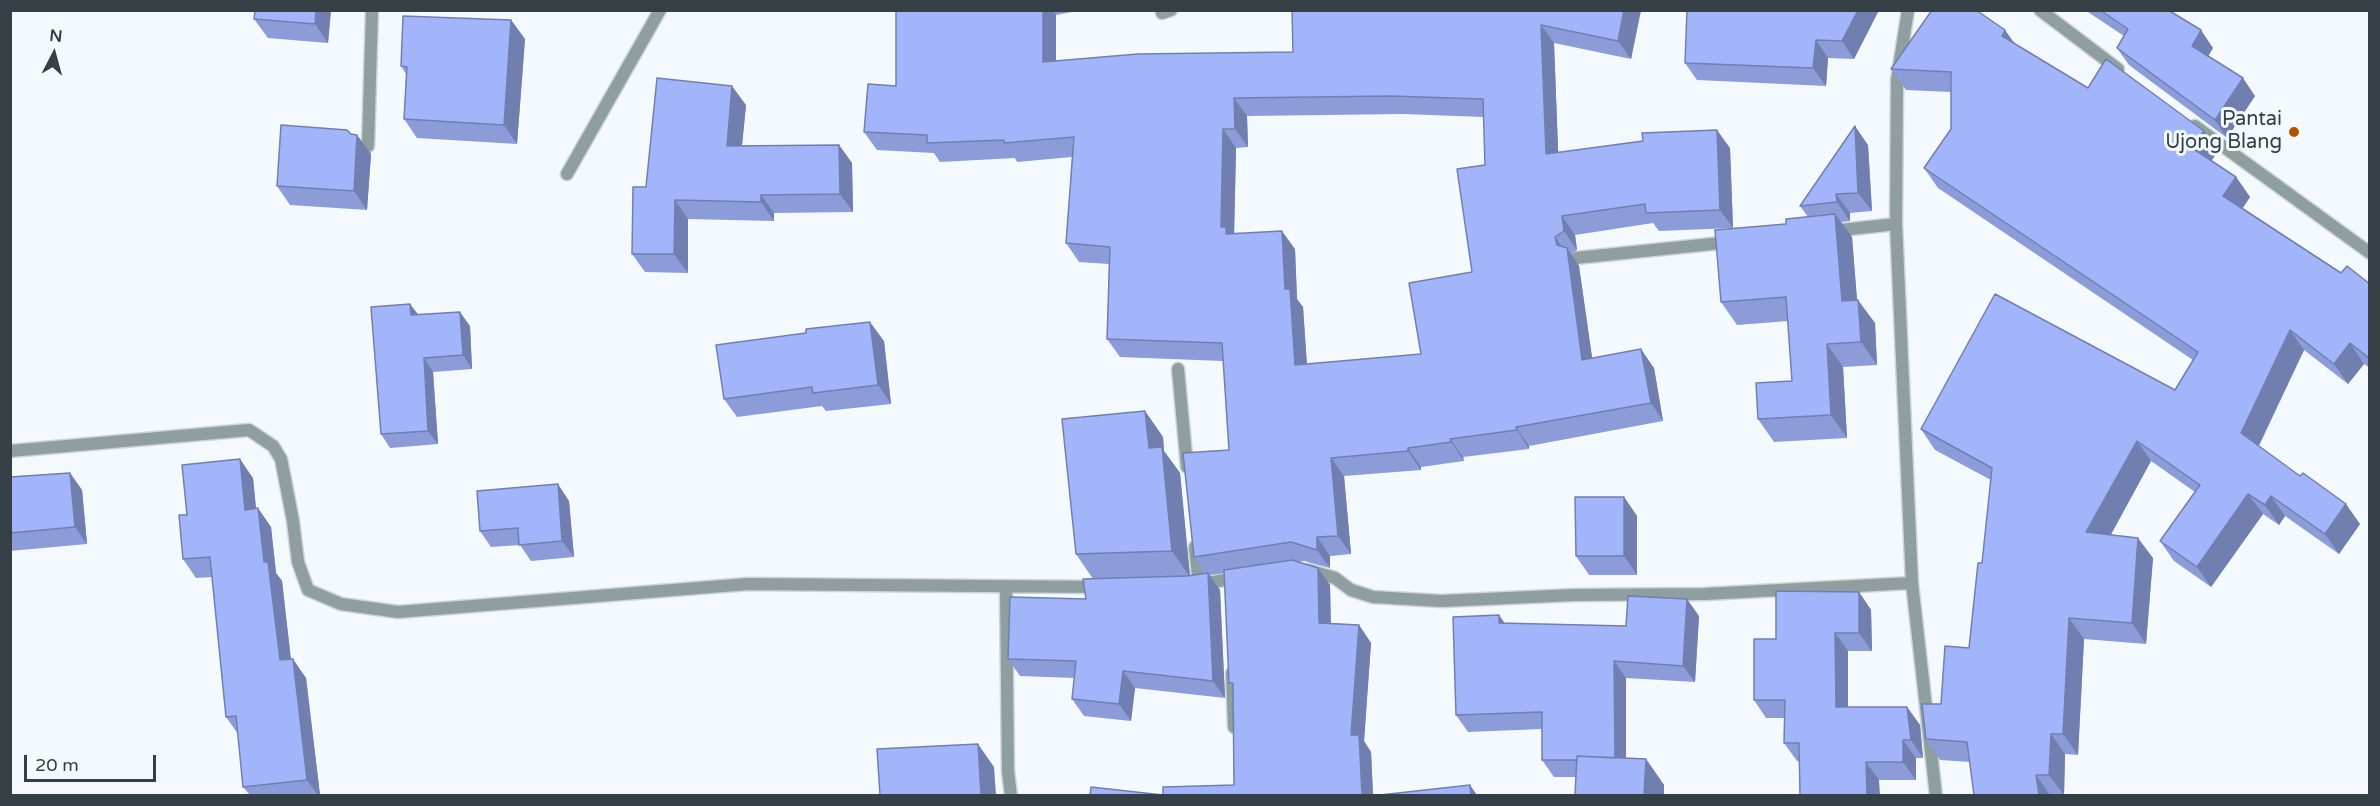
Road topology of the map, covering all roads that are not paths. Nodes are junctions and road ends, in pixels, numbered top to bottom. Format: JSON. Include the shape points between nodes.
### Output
{"nodes":[{"id":1,"x":372,"y":10,"type":"edge"},
{"id":2,"x":660,"y":10,"type":"edge"},
{"id":3,"x":1908,"y":10,"type":"edge"},
{"id":4,"x":2040,"y":10,"type":"edge"},
{"id":5,"x":2132,"y":79,"type":"edge"},
{"id":6,"x":2187,"y":121,"type":"edge"},
{"id":7,"x":368,"y":146,"type":"dead end"},
{"id":8,"x":567,"y":174,"type":"dead end"},
{"id":9,"x":1896,"y":224,"type":"junction"},
{"id":10,"x":1825,"y":232,"type":"edge"},
{"id":11,"x":1742,"y":241,"type":"edge"},
{"id":12,"x":2370,"y":253,"type":"edge"},
{"id":13,"x":1576,"y":258,"type":"dead end"},
{"id":14,"x":1178,"y":369,"type":"dead end"},
{"id":15,"x":10,"y":451,"type":"edge"},
{"id":16,"x":1189,"y":483,"type":"edge"},
{"id":17,"x":1194,"y":539,"type":"edge"},
{"id":18,"x":1294,"y":570,"type":"edge"},
{"id":19,"x":1250,"y":576,"type":"edge"},
{"id":20,"x":1912,"y":583,"type":"junction"},
{"id":21,"x":1006,"y":587,"type":"junction"},
{"id":22,"x":1116,"y":588,"type":"edge"},
{"id":23,"x":1231,"y":658,"type":"edge"},
{"id":24,"x":1234,"y":738,"type":"edge"},
{"id":25,"x":1011,"y":795,"type":"edge"},
{"id":26,"x":1936,"y":795,"type":"edge"}],
"edges":[{"from":1,"to":7,"type":"street"},
{"from":2,"to":8,"type":"street"},
{"from":3,"to":9,"type":"street","via":[[1897,80]]},
{"from":4,"to":5,"type":"street"},
{"from":6,"to":12,"type":"street"},
{"from":9,"to":10,"type":"street"},
{"from":9,"to":20,"type":"street"},
{"from":11,"to":13,"type":"street"},
{"from":14,"to":16,"type":"street"},
{"from":15,"to":21,"type":"street","via":[[249,430],[273,446],[280,459],[297,562],[309,590],[341,604],[398,612],[748,584]]},
{"from":17,"to":19,"type":"street","via":[[1193,585],[1228,584]]},
{"from":18,"to":20,"type":"street","via":[[1305,569],[1335,578],[1351,590],[1373,597],[1441,601],[1705,594]]},
{"from":20,"to":26,"type":"street"},
{"from":21,"to":22,"type":"street"},
{"from":21,"to":25,"type":"street"},
{"from":23,"to":24,"type":"street"}]}
